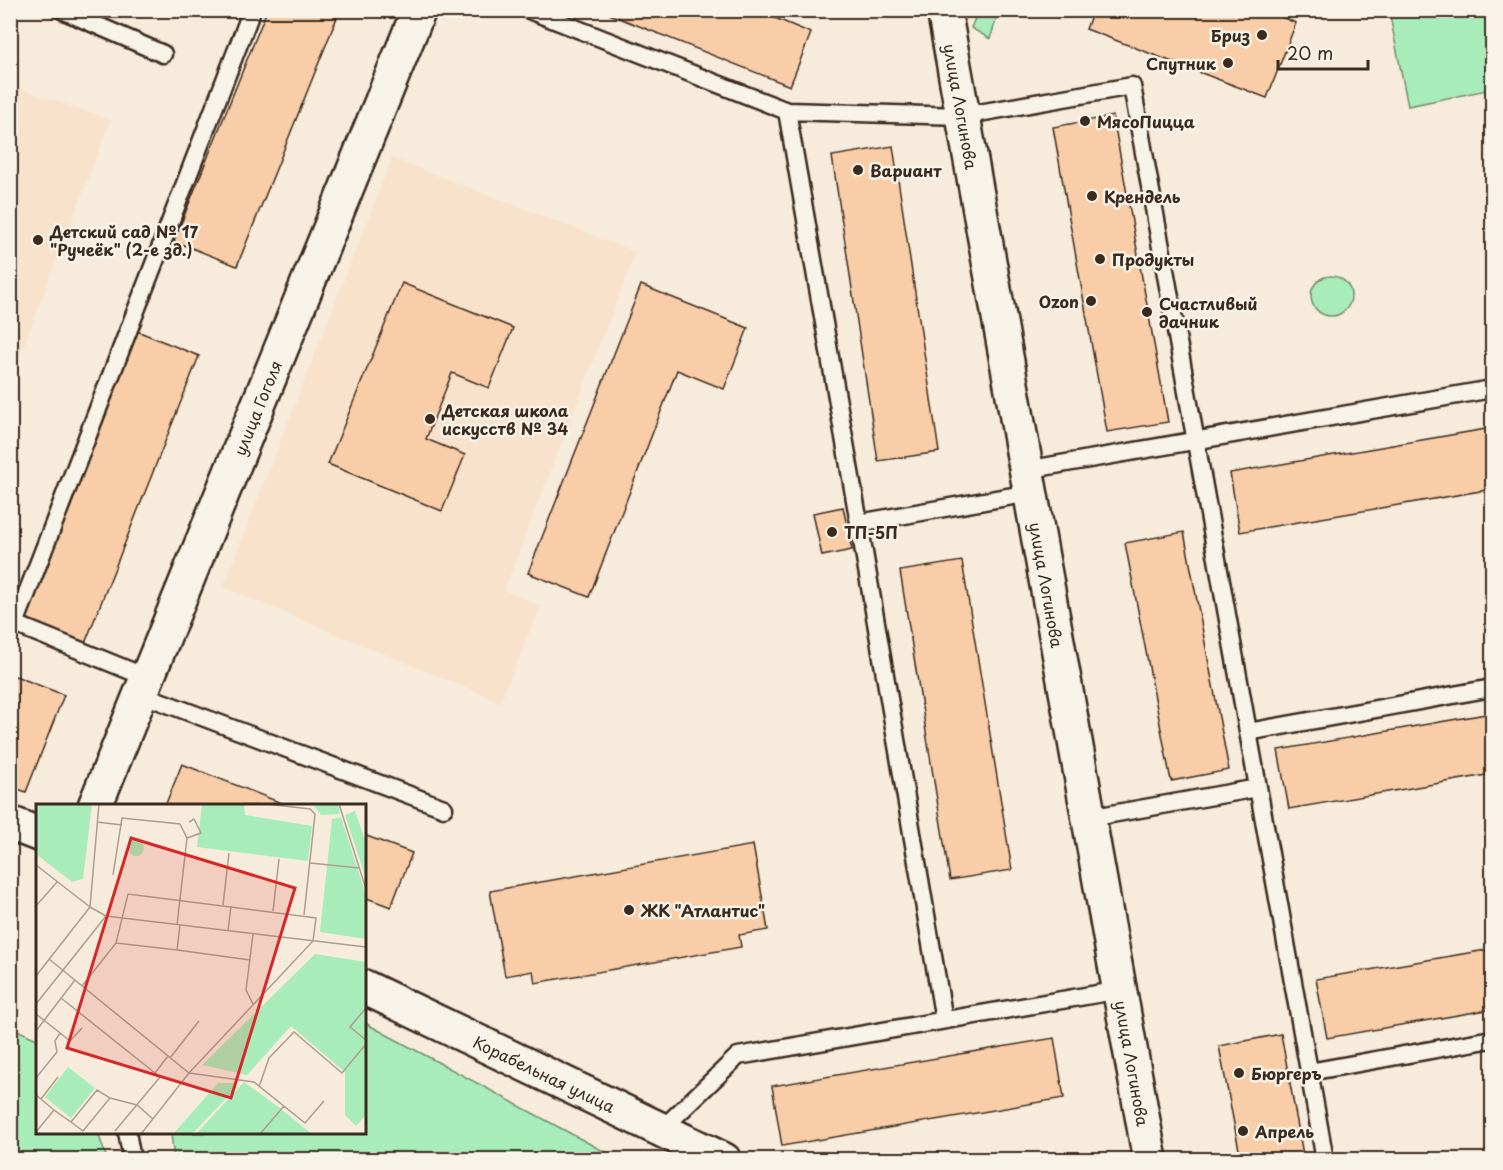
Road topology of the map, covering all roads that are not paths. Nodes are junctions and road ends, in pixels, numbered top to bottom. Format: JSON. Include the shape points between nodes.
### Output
{"nodes":[{"id":1,"x":62,"y":10,"type":"edge"},
{"id":2,"x":252,"y":10,"type":"edge"},
{"id":3,"x":419,"y":10,"type":"edge"},
{"id":4,"x":529,"y":10,"type":"edge"},
{"id":5,"x":944,"y":10,"type":"edge"},
{"id":6,"x":163,"y":54,"type":"dead end"},
{"id":7,"x":787,"y":111,"type":"junction"},
{"id":8,"x":962,"y":116,"type":"junction"},
{"id":9,"x":1492,"y":389,"type":"edge"},
{"id":10,"x":1196,"y":440,"type":"junction"},
{"id":11,"x":1028,"y":482,"type":"junction"},
{"id":12,"x":859,"y":523,"type":"junction"},
{"id":13,"x":13,"y":628,"type":"edge"},
{"id":14,"x":144,"y":686,"type":"junction"},
{"id":15,"x":1492,"y":688,"type":"edge"},
{"id":16,"x":1248,"y":732,"type":"junction"},
{"id":17,"x":1258,"y":788,"type":"junction"},
{"id":18,"x":96,"y":804,"type":"edge"},
{"id":19,"x":444,"y":808,"type":"dead end"},
{"id":20,"x":1089,"y":818,"type":"junction"},
{"id":21,"x":10,"y":823,"type":"edge"},
{"id":22,"x":36,"y":833,"type":"edge"},
{"id":23,"x":366,"y":988,"type":"edge"},
{"id":24,"x":1120,"y":990,"type":"junction"},
{"id":25,"x":944,"y":1020,"type":"junction"},
{"id":26,"x":1492,"y":1039,"type":"edge"},
{"id":27,"x":1309,"y":1072,"type":"junction"},
{"id":28,"x":662,"y":1129,"type":"junction"},
{"id":29,"x":127,"y":1134,"type":"edge"},
{"id":30,"x":132,"y":1160,"type":"edge"},
{"id":31,"x":724,"y":1160,"type":"edge"},
{"id":32,"x":1150,"y":1160,"type":"edge"},
{"id":33,"x":1325,"y":1160,"type":"edge"}],
"edges":[{"from":1,"to":6,"type":"lane"},
{"from":2,"to":13,"type":"lane"},
{"from":3,"to":14,"type":"street","name":"улица Гоголя"},
{"from":4,"to":7,"type":"lane"},
{"from":5,"to":8,"type":"street","name":"улица Логинова"},
{"from":7,"to":8,"type":"lane"},
{"from":7,"to":12,"type":"lane"},
{"from":8,"to":10,"type":"lane","via":[[1132,86]]},
{"from":8,"to":11,"type":"street","name":"улица Логинова"},
{"from":9,"to":10,"type":"lane"},
{"from":10,"to":11,"type":"lane"},
{"from":10,"to":16,"type":"lane"},
{"from":11,"to":12,"type":"lane"},
{"from":11,"to":20,"type":"street","name":"улица Логинова"},
{"from":12,"to":25,"type":"lane"},
{"from":13,"to":14,"type":"lane"},
{"from":14,"to":18,"type":"street","name":"улица Гоголя"},
{"from":14,"to":19,"type":"lane"},
{"from":15,"to":16,"type":"lane"},
{"from":16,"to":17,"type":"lane"},
{"from":17,"to":20,"type":"lane"},
{"from":17,"to":27,"type":"lane"},
{"from":20,"to":24,"type":"street","name":"улица Логинова"},
{"from":21,"to":22,"type":"street"},
{"from":23,"to":28,"type":"street","name":"Корабельная улица"},
{"from":24,"to":25,"type":"lane"},
{"from":24,"to":32,"type":"street","name":"улица Логинова"},
{"from":25,"to":28,"type":"lane","via":[[738,1056]]},
{"from":26,"to":27,"type":"lane"},
{"from":27,"to":33,"type":"lane"},
{"from":28,"to":31,"type":"street","name":"Корабельная улица"},
{"from":29,"to":30,"type":"lane"}]}
